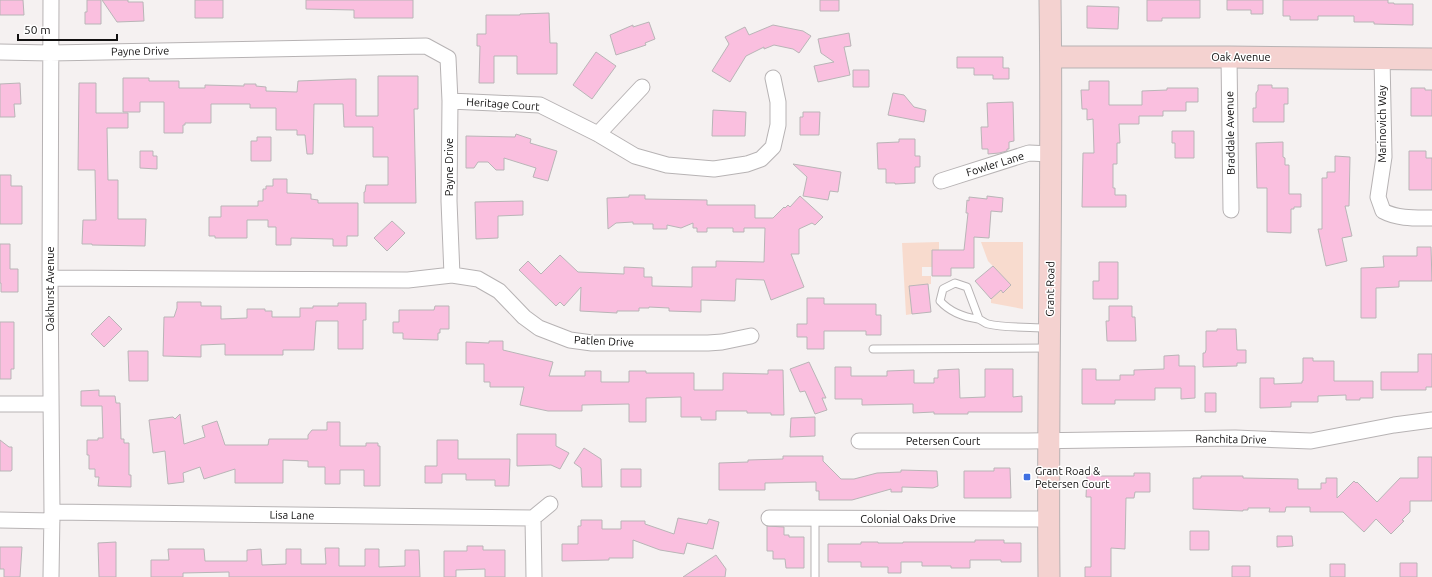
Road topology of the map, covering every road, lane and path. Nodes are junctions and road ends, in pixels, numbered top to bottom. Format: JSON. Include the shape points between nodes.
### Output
{"nodes":[{"id":1,"x":51,"y":0,"type":"edge"},
{"id":2,"x":1050,"y":0,"type":"edge"},
{"id":3,"x":0,"y":52,"type":"edge"},
{"id":4,"x":50,"y":53,"type":"junction"},
{"id":5,"x":1051,"y":56,"type":"junction"},
{"id":6,"x":1229,"y":56,"type":"junction"},
{"id":7,"x":1382,"y":58,"type":"junction"},
{"id":8,"x":1432,"y":59,"type":"edge"},
{"id":9,"x":772,"y":78,"type":"dead end"},
{"id":10,"x":642,"y":87,"type":"dead end"},
{"id":11,"x":450,"y":101,"type":"junction"},
{"id":12,"x":598,"y":134,"type":"junction"},
{"id":13,"x":1051,"y":154,"type":"junction"},
{"id":14,"x":941,"y":181,"type":"dead end"},
{"id":15,"x":1231,"y":210,"type":"dead end"},
{"id":16,"x":1432,"y":218,"type":"edge"},
{"id":17,"x":452,"y":275,"type":"junction"},
{"id":18,"x":50,"y":278,"type":"junction"},
{"id":19,"x":979,"y":319,"type":"junction"},
{"id":20,"x":751,"y":336,"type":"dead end"},
{"id":21,"x":1049,"y":338,"type":"junction"},
{"id":22,"x":873,"y":349,"type":"dead end"},
{"id":23,"x":0,"y":404,"type":"edge"},
{"id":24,"x":51,"y":404,"type":"junction"},
{"id":25,"x":1432,"y":420,"type":"edge"},
{"id":26,"x":1048,"y":440,"type":"junction"},
{"id":27,"x":859,"y":441,"type":"dead end"},
{"id":28,"x":1028,"y":441,"type":"joint"},
{"id":29,"x":550,"y":504,"type":"dead end"},
{"id":30,"x":52,"y":516,"type":"junction"},
{"id":31,"x":533,"y":518,"type":"junction"},
{"id":32,"x":768,"y":518,"type":"dead end"},
{"id":33,"x":815,"y":518,"type":"junction"},
{"id":34,"x":1048,"y":519,"type":"junction"},
{"id":35,"x":0,"y":520,"type":"edge"},
{"id":36,"x":51,"y":577,"type":"edge"},
{"id":37,"x":534,"y":577,"type":"edge"},
{"id":38,"x":815,"y":577,"type":"edge"},
{"id":39,"x":1049,"y":577,"type":"edge"}],
"edges":[{"from":1,"to":4,"type":"street","name":"Oakhurst Avenue"},
{"from":2,"to":5,"type":"main road","name":"Grant Road"},
{"from":3,"to":4,"type":"street"},
{"from":4,"to":11,"type":"street","name":"Payne Drive","via":[[426,46],[448,58]]},
{"from":4,"to":18,"type":"street","name":"Oakhurst Avenue"},
{"from":5,"to":6,"type":"main road","name":"Oak Avenue"},
{"from":5,"to":13,"type":"main road","name":"Grant Road"},
{"from":6,"to":7,"type":"main road","name":"Oak Avenue"},
{"from":6,"to":15,"type":"street","name":"Braddale Avenue"},
{"from":7,"to":8,"type":"main road","name":"Oak Avenue"},
{"from":7,"to":16,"type":"street","name":"Marinovich Way","via":[[1384,157],[1378,197],[1383,211],[1389,214],[1401,218]]},
{"from":9,"to":12,"type":"street","name":"Heritage Court","via":[[778,102],[778,125],[773,147],[761,159],[747,164],[714,169],[667,165],[635,156]]},
{"from":10,"to":12,"type":"street"},
{"from":11,"to":12,"type":"street","name":"Heritage Court","via":[[540,105]]},
{"from":11,"to":17,"type":"street","name":"Payne Drive","via":[[449,202]]},
{"from":13,"to":14,"type":"street","name":"Fowler Lane","via":[[1030,153]]},
{"from":13,"to":21,"type":"main road","name":"Grant Road"},
{"from":17,"to":18,"type":"street","via":[[408,280]]},
{"from":17,"to":20,"type":"street","name":"Patlen Drive","via":[[478,279],[499,291],[524,317],[539,328],[570,340],[708,343]]},
{"from":18,"to":24,"type":"street","name":"Oakhurst Avenue"},
{"from":19,"to":19,"type":"lane","via":[[967,287],[955,283],[943,289],[940,301],[948,309],[972,319]]},
{"from":19,"to":21,"type":"lane","via":[[987,324]]},
{"from":21,"to":22,"type":"lane"},
{"from":21,"to":26,"type":"main road","name":"Grant Road"},
{"from":23,"to":24,"type":"street"},
{"from":24,"to":30,"type":"street","name":"Oakhurst Avenue"},
{"from":25,"to":26,"type":"street","name":"Ranchita Drive","via":[[1311,441],[1235,438]]},
{"from":26,"to":28,"type":"street","name":"Ranchita Drive"},
{"from":26,"to":34,"type":"main road","name":"Grant Road"},
{"from":27,"to":28,"type":"street","name":"Petersen Court"},
{"from":29,"to":31,"type":"street"},
{"from":30,"to":31,"type":"street","name":"Lisa Lane"},
{"from":30,"to":35,"type":"street","name":"Lisa Lane"},
{"from":30,"to":36,"type":"street","name":"Oakhurst Avenue"},
{"from":31,"to":37,"type":"street"},
{"from":32,"to":33,"type":"street","name":"Colonial Oaks Drive"},
{"from":33,"to":34,"type":"street","name":"Colonial Oaks Drive"},
{"from":33,"to":38,"type":"lane"},
{"from":34,"to":39,"type":"main road","name":"Grant Road"}]}
